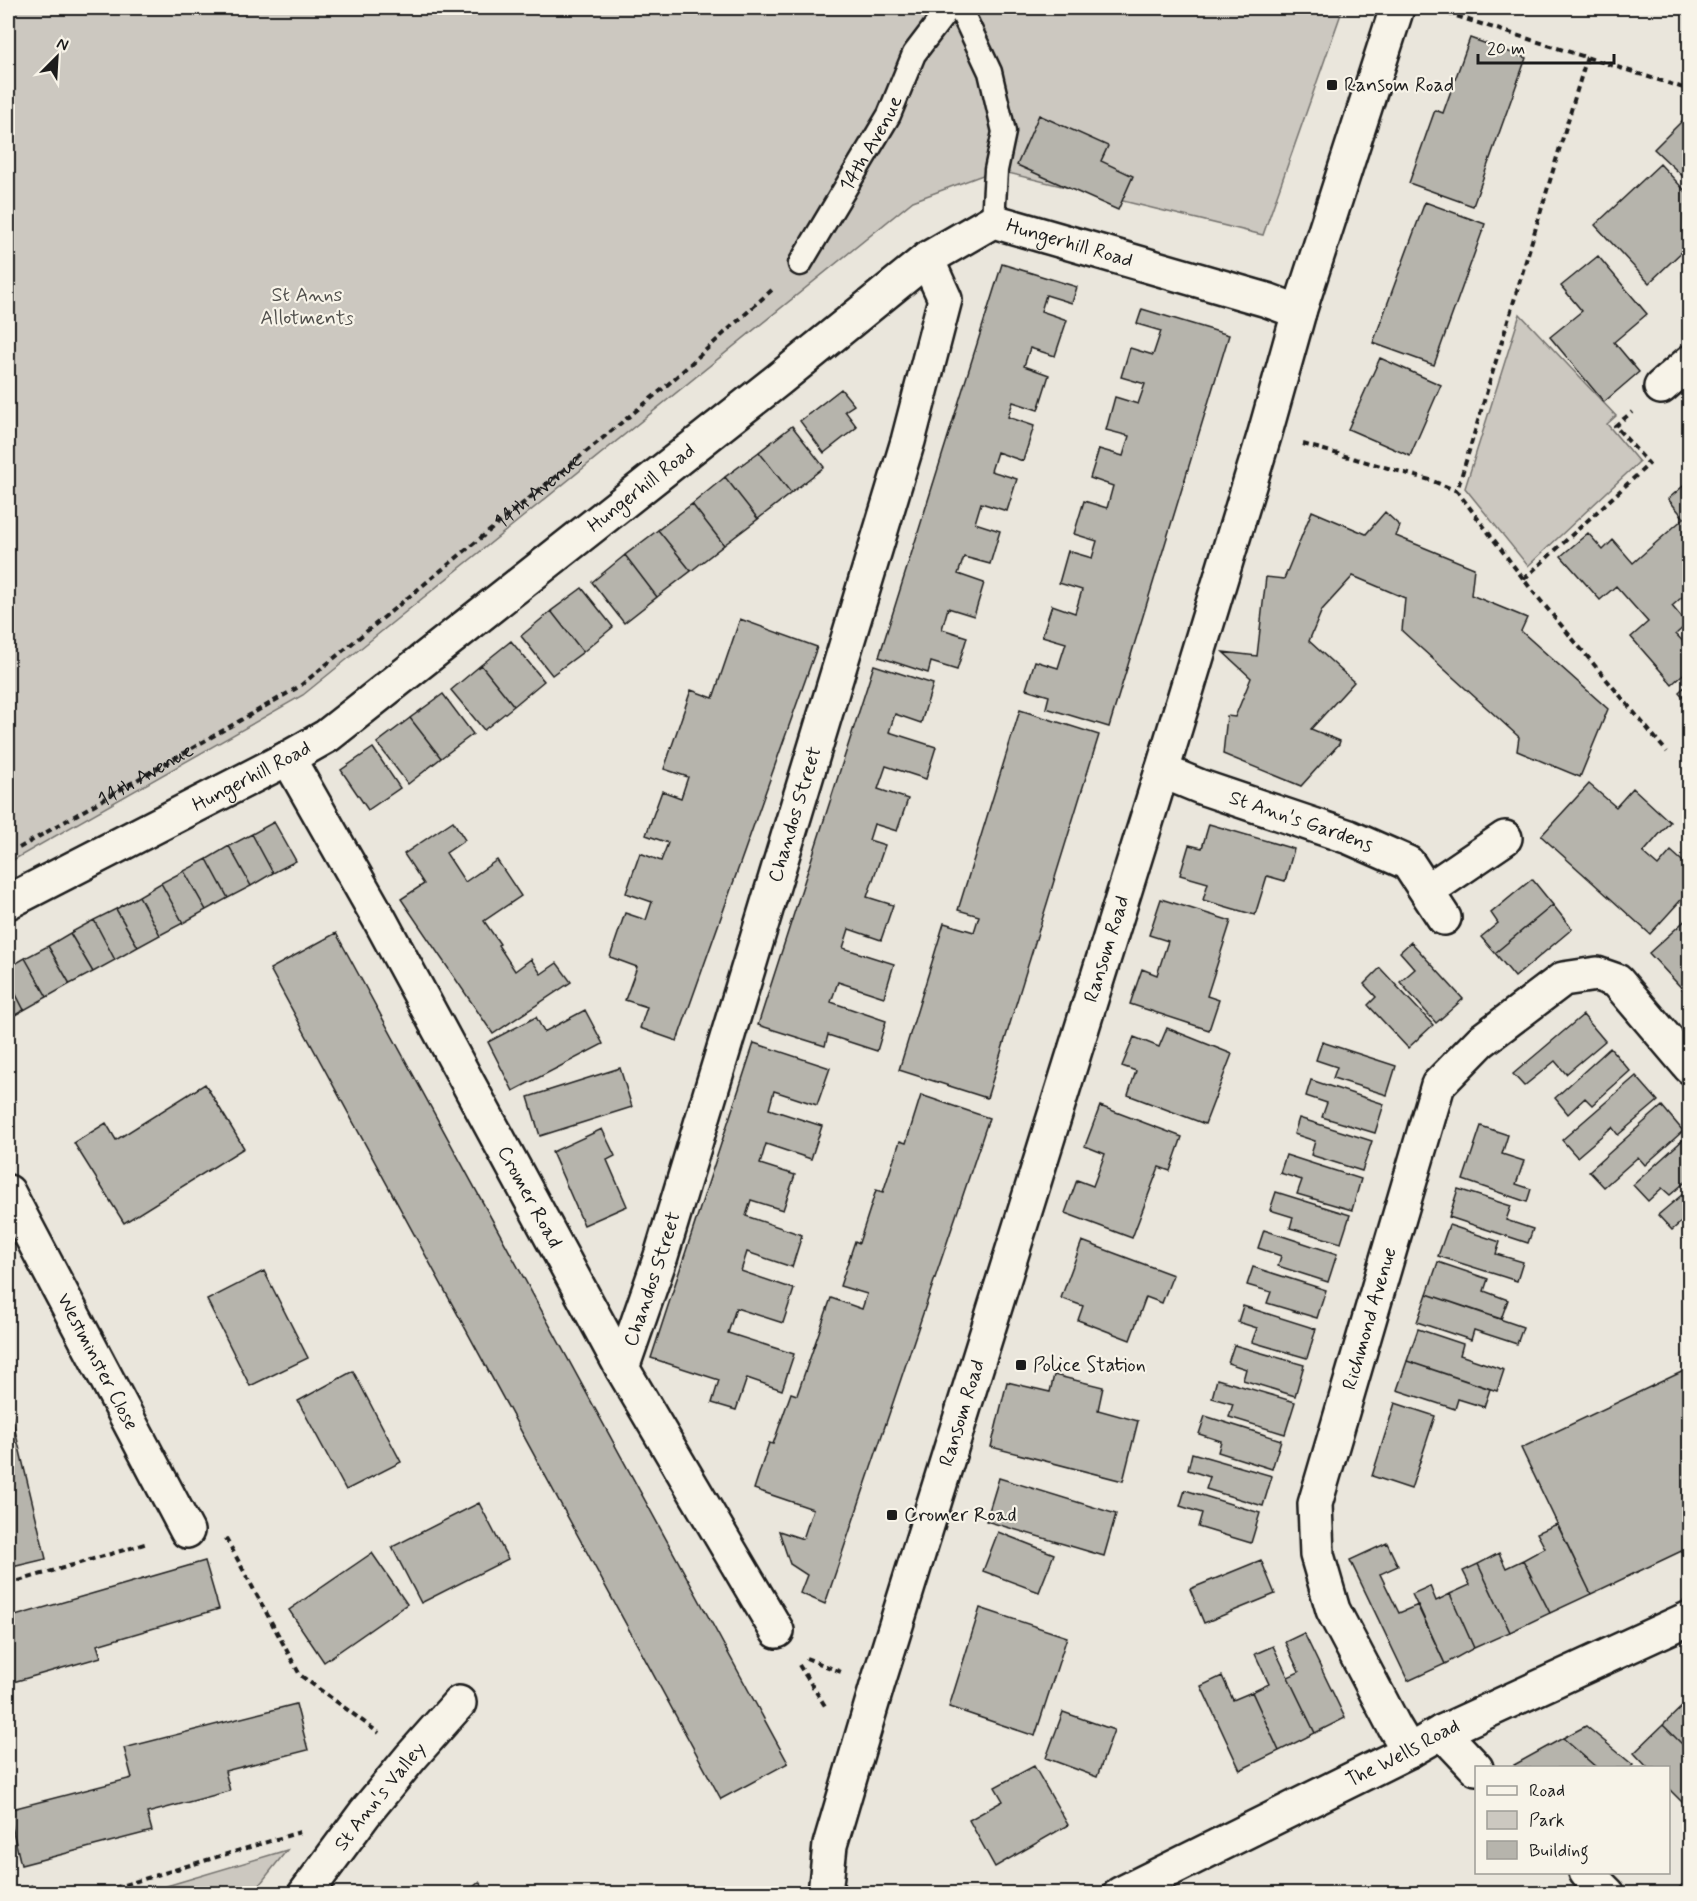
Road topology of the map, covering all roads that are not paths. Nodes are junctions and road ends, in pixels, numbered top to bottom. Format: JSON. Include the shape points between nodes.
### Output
{"nodes":[{"id":1,"x":949,"y":8,"type":"edge"},
{"id":2,"x":960,"y":8,"type":"edge"},
{"id":3,"x":1397,"y":8,"type":"edge"},
{"id":4,"x":993,"y":221,"type":"junction"},
{"id":5,"x":927,"y":259,"type":"junction"},
{"id":6,"x":800,"y":264,"type":"road end"},
{"id":7,"x":1299,"y":312,"type":"junction"},
{"id":8,"x":1689,"y":362,"type":"edge"},
{"id":9,"x":1661,"y":387,"type":"road end"},
{"id":10,"x":288,"y":758,"type":"junction"},
{"id":11,"x":1162,"y":771,"type":"junction"},
{"id":12,"x":1505,"y":838,"type":"dead end"},
{"id":13,"x":8,"y":902,"type":"edge"},
{"id":14,"x":1689,"y":1067,"type":"edge"},
{"id":15,"x":8,"y":1192,"type":"edge"},
{"id":16,"x":622,"y":1368,"type":"junction"},
{"id":17,"x":187,"y":1531,"type":"road end"},
{"id":18,"x":1689,"y":1618,"type":"edge"},
{"id":19,"x":777,"y":1631,"type":"road end"},
{"id":20,"x":459,"y":1703,"type":"dead end"},
{"id":21,"x":1442,"y":1732,"type":"junction"},
{"id":22,"x":1409,"y":1751,"type":"junction"},
{"id":23,"x":1475,"y":1767,"type":"edge"},
{"id":24,"x":1588,"y":1874,"type":"edge"},
{"id":25,"x":305,"y":1893,"type":"edge"},
{"id":26,"x":825,"y":1893,"type":"edge"},
{"id":27,"x":1120,"y":1893,"type":"edge"},
{"id":28,"x":1608,"y":1893,"type":"edge"}],
"edges":[{"from":1,"to":6,"type":"lane","name":"14th Avenue","via":[[914,54],[889,115]]},
{"from":2,"to":4,"type":"lane","via":[[990,72],[1004,132],[996,170]]},
{"from":3,"to":7,"type":"street","name":"Ransom Road"},
{"from":4,"to":5,"type":"street","name":"Hungerhill Road"},
{"from":4,"to":7,"type":"street","name":"Hungerhill Road"},
{"from":5,"to":10,"type":"street","name":"Hungerhill Road","via":[[327,736]]},
{"from":5,"to":16,"type":"street","name":"Chandos Street","via":[[945,299],[908,441],[661,1256]]},
{"from":7,"to":11,"type":"street","name":"Ransom Road"},
{"from":8,"to":9,"type":"street"},
{"from":10,"to":13,"type":"street","name":"Hungerhill Road"},
{"from":10,"to":16,"type":"street","name":"Cromer Road"},
{"from":11,"to":12,"type":"street","name":"St Ann's Gardens","via":[[1408,862],[1436,904]]},
{"from":11,"to":26,"type":"street","name":"Ransom Road","via":[[877,1686],[830,1845]]},
{"from":14,"to":22,"type":"street","name":"Richmond Avenue","via":[[1617,981],[1597,974],[1563,979],[1480,1041],[1437,1085],[1315,1504],[1317,1555],[1333,1610]]},
{"from":15,"to":17,"type":"street","name":"Westminster Close"},
{"from":16,"to":19,"type":"street","name":"Cromer Road"},
{"from":18,"to":21,"type":"street","name":"The Wells Road"},
{"from":20,"to":25,"type":"street","name":"St Ann's Valley","via":[[365,1812]]},
{"from":21,"to":22,"type":"street","name":"The Wells Road"},
{"from":21,"to":23,"type":"street"},
{"from":22,"to":27,"type":"street","name":"The Wells Road"},
{"from":24,"to":28,"type":"street"}]}
